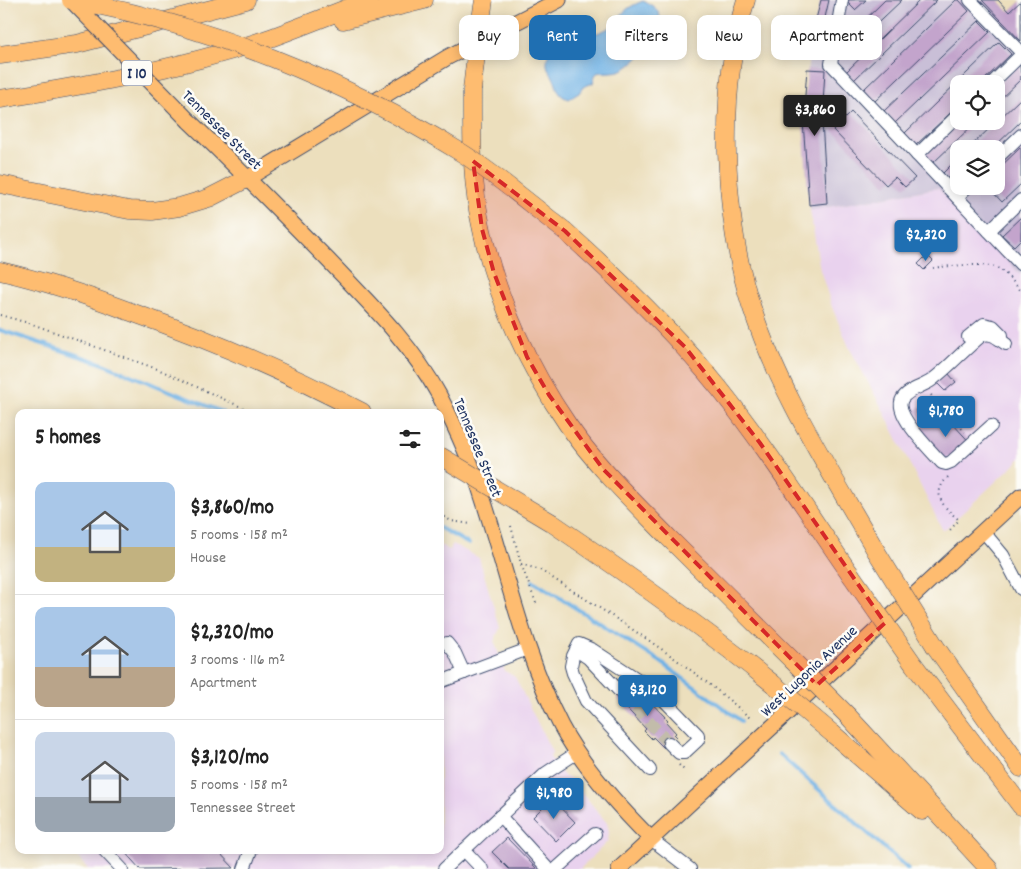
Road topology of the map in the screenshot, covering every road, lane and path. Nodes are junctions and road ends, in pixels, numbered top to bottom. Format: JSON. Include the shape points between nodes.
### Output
{"nodes":[{"id":1,"x":71,"y":0,"type":"edge"},
{"id":2,"x":246,"y":0,"type":"edge"},
{"id":3,"x":369,"y":0,"type":"edge"},
{"id":4,"x":424,"y":0,"type":"edge"},
{"id":5,"x":484,"y":0,"type":"edge"},
{"id":6,"x":559,"y":0,"type":"edge"},
{"id":7,"x":746,"y":0,"type":"edge"},
{"id":8,"x":842,"y":0,"type":"edge"},
{"id":9,"x":970,"y":0,"type":"edge"},
{"id":10,"x":272,"y":37,"type":"junction"},
{"id":11,"x":1021,"y":53,"type":"edge"},
{"id":12,"x":0,"y":55,"type":"edge"},
{"id":13,"x":999,"y":75,"type":"edge"},
{"id":14,"x":0,"y":99,"type":"edge"},
{"id":15,"x":950,"y":123,"type":"edge"},
{"id":16,"x":1021,"y":136,"type":"edge"},
{"id":17,"x":1005,"y":151,"type":"edge"},
{"id":18,"x":917,"y":155,"type":"junction"},
{"id":19,"x":248,"y":178,"type":"junction"},
{"id":20,"x":0,"y":184,"type":"edge"},
{"id":21,"x":957,"y":197,"type":"joint"},
{"id":22,"x":1021,"y":200,"type":"edge"},
{"id":23,"x":989,"y":231,"type":"junction"},
{"id":24,"x":1021,"y":265,"type":"edge"},
{"id":25,"x":933,"y":268,"type":"dead end"},
{"id":26,"x":0,"y":271,"type":"edge"},
{"id":27,"x":1021,"y":291,"type":"edge"},
{"id":28,"x":0,"y":316,"type":"edge"},
{"id":29,"x":912,"y":390,"type":"junction"},
{"id":30,"x":245,"y":409,"type":"edge"},
{"id":31,"x":356,"y":409,"type":"edge"},
{"id":32,"x":991,"y":426,"type":"dead end"},
{"id":33,"x":444,"y":458,"type":"edge"},
{"id":34,"x":1021,"y":496,"type":"edge"},
{"id":35,"x":444,"y":517,"type":"edge"},
{"id":36,"x":470,"y":524,"type":"dead end"},
{"id":37,"x":511,"y":526,"type":"dead end"},
{"id":38,"x":984,"y":531,"type":"junction"},
{"id":39,"x":521,"y":564,"type":"junction"},
{"id":40,"x":1021,"y":589,"type":"edge"},
{"id":41,"x":536,"y":603,"type":"dead end"},
{"id":42,"x":447,"y":643,"type":"dead end"},
{"id":43,"x":578,"y":647,"type":"junction"},
{"id":44,"x":528,"y":649,"type":"junction"},
{"id":45,"x":464,"y":672,"type":"junction"},
{"id":46,"x":444,"y":680,"type":"edge"},
{"id":47,"x":623,"y":694,"type":"tunnel mouth"},
{"id":48,"x":750,"y":718,"type":"dead end"},
{"id":49,"x":669,"y":743,"type":"tunnel mouth"},
{"id":50,"x":578,"y":752,"type":"junction"},
{"id":51,"x":1021,"y":768,"type":"edge"},
{"id":52,"x":650,"y":770,"type":"dead end"},
{"id":53,"x":1021,"y":806,"type":"edge"},
{"id":54,"x":500,"y":816,"type":"junction"},
{"id":55,"x":595,"y":834,"type":"dead end"},
{"id":56,"x":651,"y":839,"type":"junction"},
{"id":57,"x":464,"y":850,"type":"junction"},
{"id":58,"x":108,"y":854,"type":"edge"},
{"id":59,"x":250,"y":854,"type":"edge"},
{"id":60,"x":988,"y":868,"type":"edge"},
{"id":61,"x":122,"y":869,"type":"edge"},
{"id":62,"x":244,"y":869,"type":"edge"},
{"id":63,"x":444,"y":869,"type":"edge"},
{"id":64,"x":482,"y":869,"type":"edge"},
{"id":65,"x":548,"y":869,"type":"edge"},
{"id":66,"x":556,"y":869,"type":"edge"},
{"id":67,"x":619,"y":869,"type":"edge"},
{"id":68,"x":690,"y":869,"type":"edge"}],
"edges":[{"from":1,"to":19,"type":"main road","name":"Tennessee Street","bridge":true},
{"from":1,"to":53,"type":"highway","bridge":true,"via":[[188,29],[309,73],[367,100],[463,154],[565,231],[612,273],[685,347],[714,382],[914,665]]},
{"from":2,"to":12,"type":"highway","via":[[77,44]]},
{"from":3,"to":10,"type":"highway","number":"I 10"},
{"from":4,"to":10,"type":"highway"},
{"from":5,"to":60,"type":"highway","bridge":true,"via":[[472,90],[474,184],[494,273],[527,357],[544,387],[569,427],[603,469],[848,716]]},
{"from":6,"to":19,"type":"main road","via":[[448,57]]},
{"from":7,"to":51,"type":"highway","bridge":true,"via":[[735,46],[726,122],[728,196],[737,252],[751,306],[799,416],[876,551],[935,646]]},
{"from":8,"to":18,"type":"street","via":[[831,64]]},
{"from":9,"to":11,"type":"street"},
{"from":10,"to":14,"type":"highway","number":"I 10","via":[[105,81]]},
{"from":11,"to":13,"type":"street"},
{"from":15,"to":18,"type":"street"},
{"from":16,"to":17,"type":"street"},
{"from":18,"to":21,"type":"street"},
{"from":19,"to":20,"type":"highway","via":[[209,198],[179,208],[152,211],[129,210]]},
{"from":19,"to":44,"type":"main road","name":"Tennessee Street","via":[[375,309],[422,367],[438,393],[483,498]]},
{"from":21,"to":23,"type":"street"},
{"from":22,"to":23,"type":"street"},
{"from":23,"to":24,"type":"street"},
{"from":25,"to":27,"type":"path","via":[[995,267]]},
{"from":26,"to":31,"type":"highway","via":[[93,298],[185,331],[264,364]]},
{"from":28,"to":30,"type":"path","via":[[32,324],[160,370]]},
{"from":29,"to":29,"type":"street","via":[[984,324],[993,326],[1002,335],[1006,344],[991,334],[981,336],[932,381]]},
{"from":29,"to":32,"type":"street","via":[[902,399],[903,413],[911,428],[942,463],[951,462]]},
{"from":33,"to":60,"type":"highway","bridge":true,"via":[[552,523],[720,642],[833,734]]},
{"from":34,"to":38,"type":"main road","name":"West Lugonia Avenue"},
{"from":35,"to":36,"type":"path"},
{"from":37,"to":39,"type":"path"},
{"from":38,"to":40,"type":"street","via":[[1003,555]]},
{"from":38,"to":56,"type":"main road","name":"West Lugonia Avenue"},
{"from":39,"to":41,"type":"path"},
{"from":39,"to":48,"type":"path","via":[[540,570],[649,640]]},
{"from":42,"to":45,"type":"street"},
{"from":43,"to":47,"type":"street"},
{"from":43,"to":49,"type":"street","via":[[593,650],[651,688],[698,735],[698,740],[684,753],[679,753]]},
{"from":43,"to":52,"type":"street","via":[[571,666],[586,701]]},
{"from":44,"to":45,"type":"street"},
{"from":44,"to":50,"type":"main road","name":"Tennessee Street","via":[[563,729]]},
{"from":45,"to":46,"type":"street"},
{"from":50,"to":54,"type":"street","via":[[546,773]]},
{"from":50,"to":56,"type":"main road","name":"Tennessee Street","via":[[626,814]]},
{"from":54,"to":57,"type":"street"},
{"from":54,"to":65,"type":"street"},
{"from":55,"to":66,"type":"street"},
{"from":56,"to":67,"type":"main road","name":"West Lugonia Avenue"},
{"from":56,"to":68,"type":"street","name":"Tennessee Street"},
{"from":57,"to":63,"type":"street"},
{"from":57,"to":64,"type":"street"},
{"from":58,"to":61,"type":"street"},
{"from":59,"to":62,"type":"street"}]}
